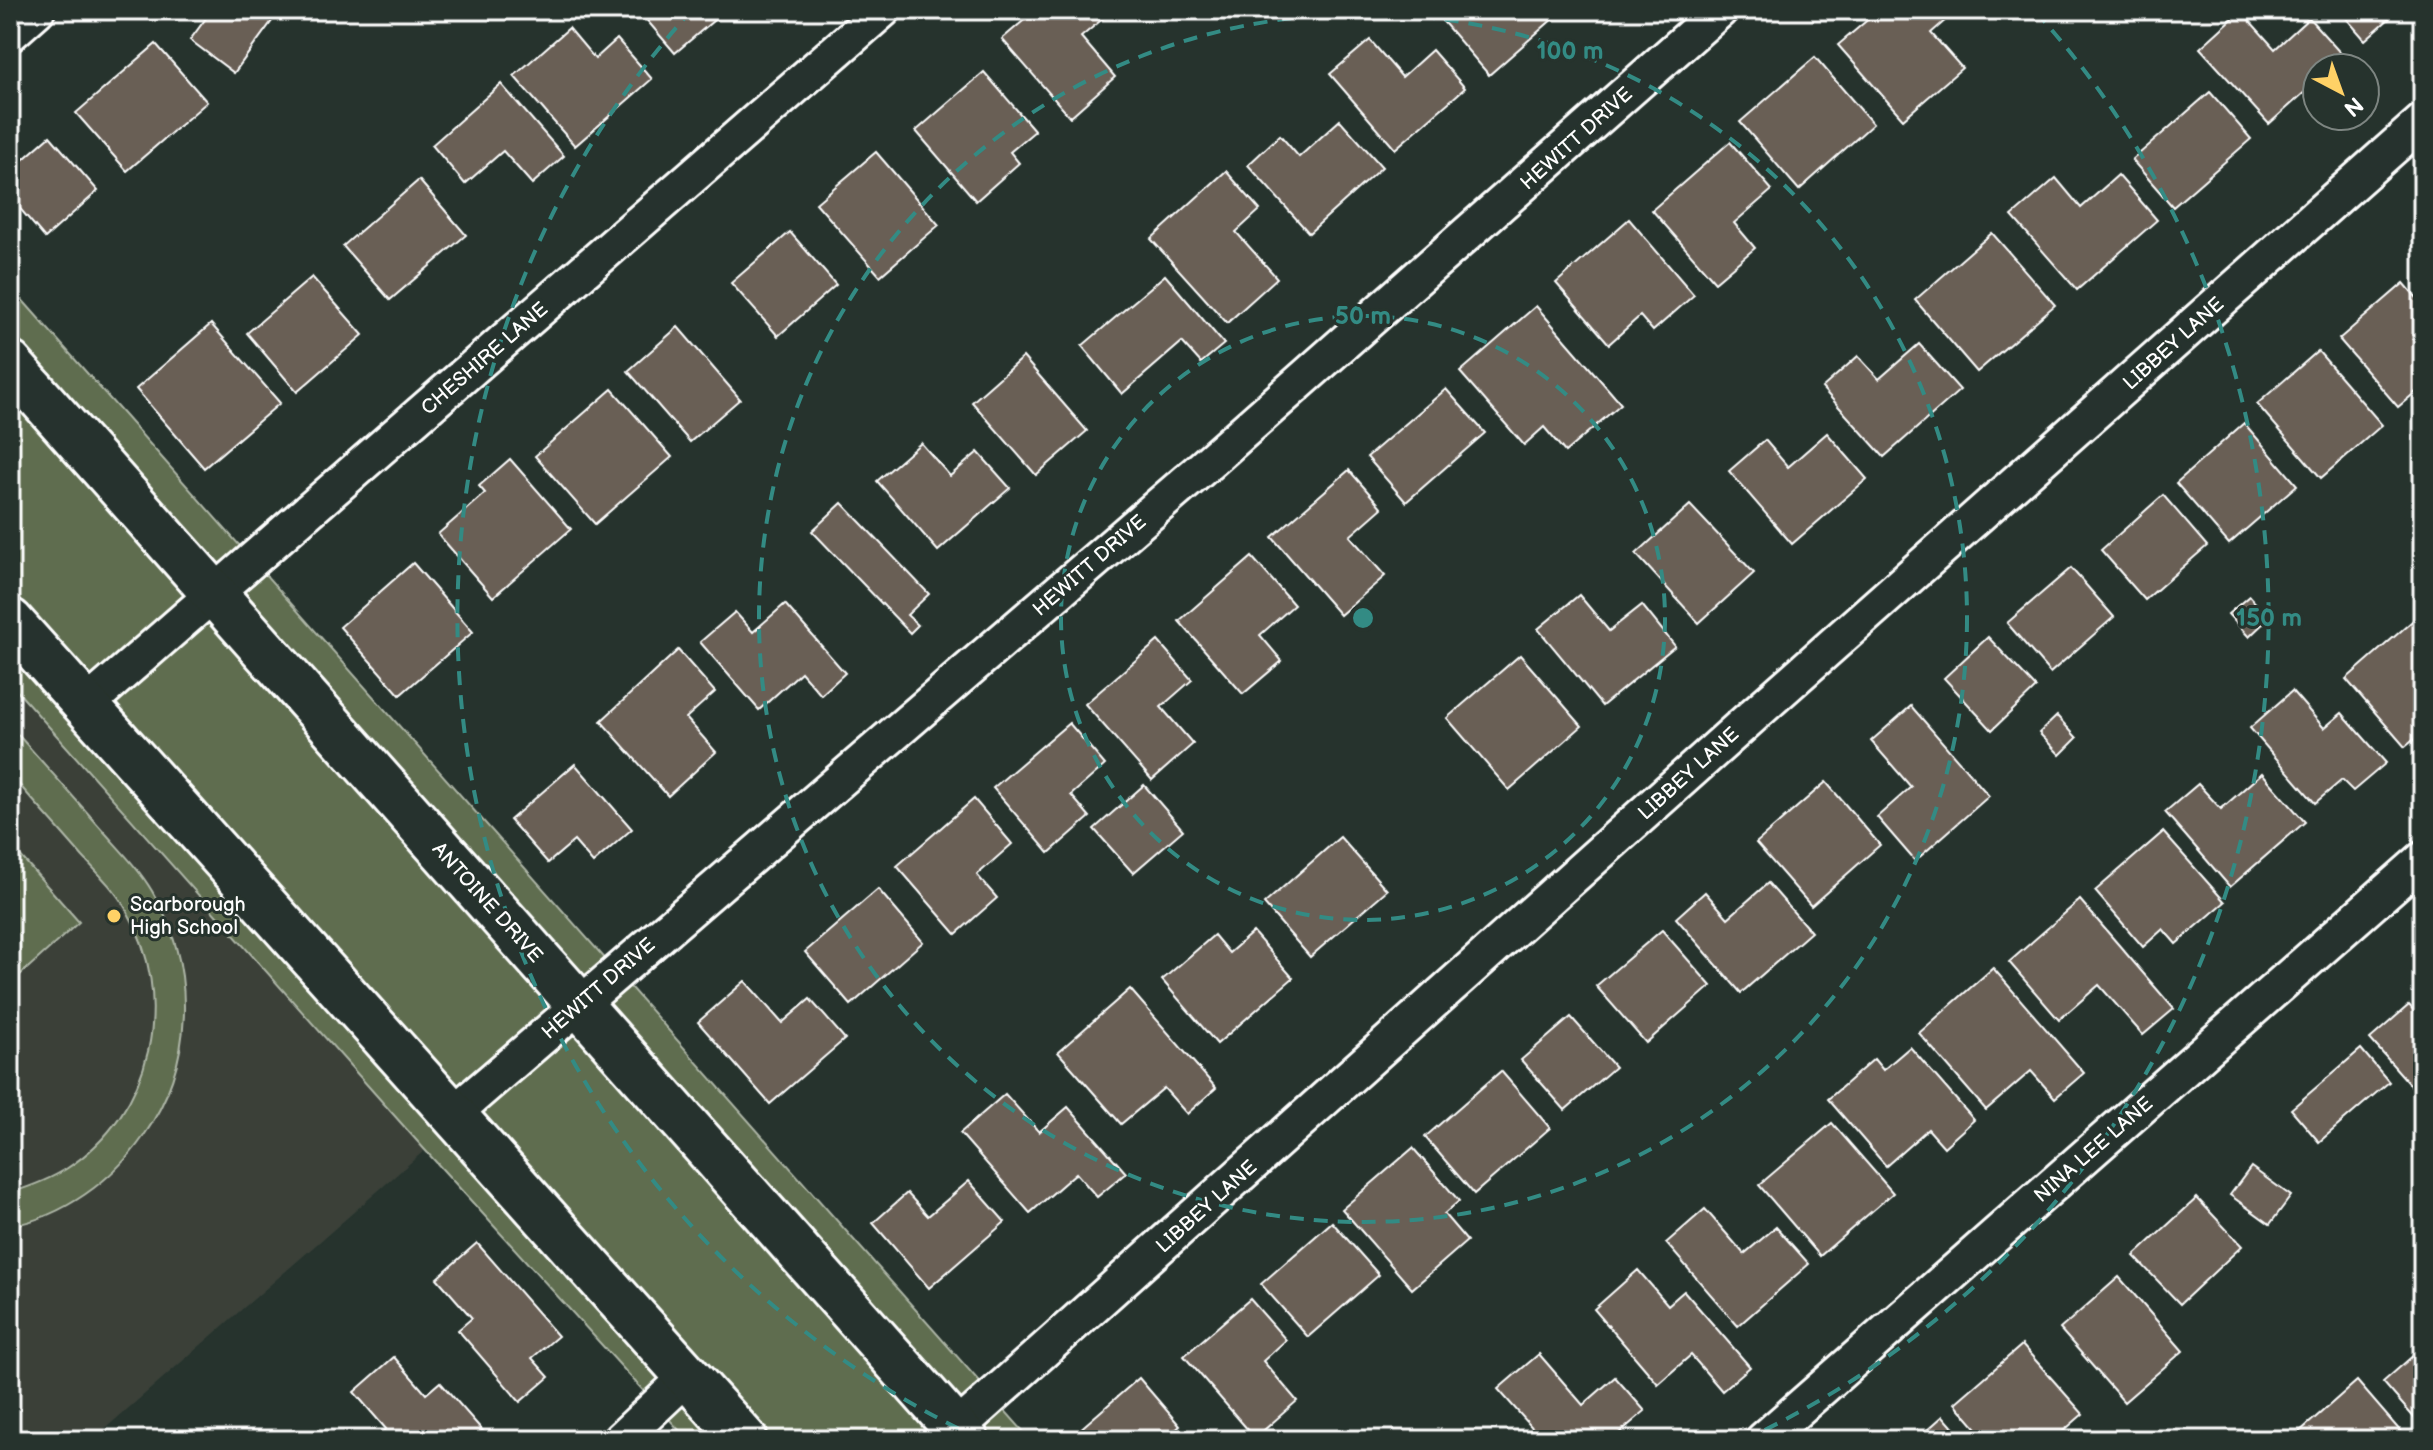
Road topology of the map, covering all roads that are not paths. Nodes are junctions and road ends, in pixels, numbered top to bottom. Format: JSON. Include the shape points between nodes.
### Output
{"nodes":[{"id":1,"x":37,"y":10,"type":"edge"},
{"id":2,"x":883,"y":10,"type":"edge"},
{"id":3,"x":1720,"y":10,"type":"edge"},
{"id":4,"x":10,"y":34,"type":"edge"},
{"id":5,"x":2423,"y":121,"type":"edge"},
{"id":6,"x":10,"y":364,"type":"edge"},
{"id":7,"x":213,"y":594,"type":"junction"},
{"id":8,"x":10,"y":621,"type":"edge"},
{"id":9,"x":85,"y":706,"type":"junction"},
{"id":10,"x":2423,"y":859,"type":"edge"},
{"id":11,"x":579,"y":1004,"type":"junction"},
{"id":12,"x":453,"y":1114,"type":"junction"},
{"id":13,"x":688,"y":1376,"type":"junction"},
{"id":14,"x":961,"y":1435,"type":"edge"},
{"id":15,"x":620,"y":1440,"type":"edge"},
{"id":16,"x":745,"y":1440,"type":"edge"},
{"id":17,"x":1763,"y":1440,"type":"edge"}],
"edges":[{"from":1,"to":4,"type":"street"},
{"from":2,"to":7,"type":"street","name":"CHESHIRE LANE"},
{"from":3,"to":11,"type":"street","name":"HEWITT DRIVE","via":[[1200,470]]},
{"from":5,"to":14,"type":"street","name":"LIBBEY LANE","via":[[1748,720]]},
{"from":6,"to":7,"type":"main road","name":"ANTOINE DRIVE"},
{"from":7,"to":9,"type":"street","name":"CHESHIRE LANE"},
{"from":7,"to":11,"type":"main road","name":"ANTOINE DRIVE"},
{"from":8,"to":9,"type":"main road"},
{"from":9,"to":12,"type":"main road"},
{"from":10,"to":17,"type":"street","name":"NINA LEE LANE"},
{"from":11,"to":12,"type":"street","name":"HEWITT DRIVE"},
{"from":11,"to":14,"type":"main road","name":"ANTOINE DRIVE"},
{"from":12,"to":13,"type":"main road"},
{"from":13,"to":15,"type":"street"},
{"from":13,"to":16,"type":"main road"}]}
